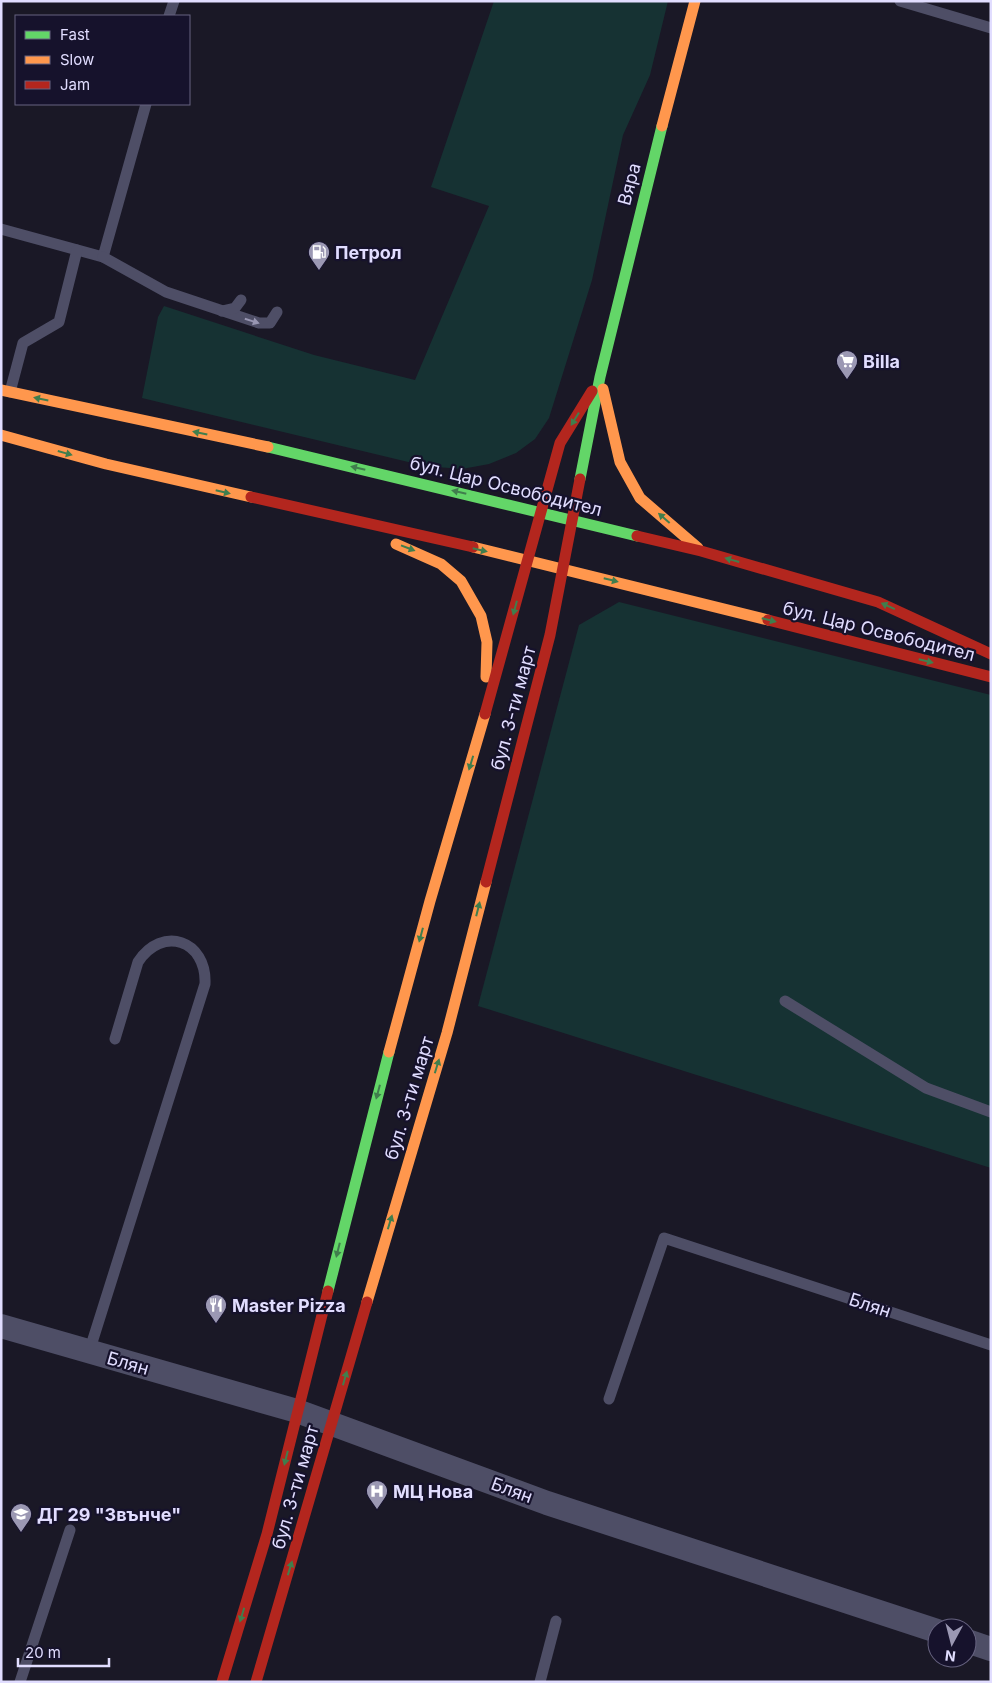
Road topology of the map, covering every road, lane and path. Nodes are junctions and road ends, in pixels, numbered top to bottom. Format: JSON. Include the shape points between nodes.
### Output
{"nodes":[{"id":1,"x":174,"y":1,"type":"edge"},
{"id":2,"x":695,"y":1,"type":"edge"},
{"id":3,"x":900,"y":1,"type":"edge"},
{"id":4,"x":169,"y":15,"type":"edge"},
{"id":5,"x":991,"y":28,"type":"edge"},
{"id":6,"x":146,"y":105,"type":"edge"},
{"id":7,"x":1,"y":229,"type":"edge"},
{"id":8,"x":77,"y":250,"type":"junction"},
{"id":9,"x":103,"y":257,"type":"junction"},
{"id":10,"x":240,"y":300,"type":"dead end"},
{"id":11,"x":222,"y":311,"type":"junction"},
{"id":12,"x":277,"y":312,"type":"dead end"},
{"id":13,"x":600,"y":377,"type":"junction"},
{"id":14,"x":6,"y":391,"type":"edge"},
{"id":15,"x":1,"y":435,"type":"edge"},
{"id":16,"x":540,"y":511,"type":"junction"},
{"id":17,"x":313,"y":513,"type":"junction"},
{"id":18,"x":572,"y":520,"type":"junction"},
{"id":19,"x":701,"y":551,"type":"junction"},
{"id":20,"x":528,"y":561,"type":"junction"},
{"id":21,"x":564,"y":568,"type":"junction"},
{"id":22,"x":991,"y":654,"type":"edge"},
{"id":23,"x":991,"y":677,"type":"edge"},
{"id":24,"x":485,"y":716,"type":"junction"},
{"id":25,"x":785,"y":1001,"type":"dead end"},
{"id":26,"x":114,"y":1039,"type":"dead end"},
{"id":27,"x":991,"y":1112,"type":"edge"},
{"id":28,"x":1,"y":1326,"type":"edge"},
{"id":29,"x":991,"y":1345,"type":"edge"},
{"id":30,"x":89,"y":1352,"type":"junction"},
{"id":31,"x":609,"y":1399,"type":"dead end"},
{"id":32,"x":297,"y":1411,"type":"junction"},
{"id":33,"x":332,"y":1425,"type":"junction"},
{"id":34,"x":70,"y":1530,"type":"dead end"},
{"id":35,"x":556,"y":1621,"type":"dead end"},
{"id":36,"x":927,"y":1628,"type":"edge"},
{"id":37,"x":977,"y":1644,"type":"edge"},
{"id":38,"x":991,"y":1649,"type":"edge"},
{"id":39,"x":20,"y":1682,"type":"edge"},
{"id":40,"x":222,"y":1682,"type":"edge"},
{"id":41,"x":256,"y":1682,"type":"edge"},
{"id":42,"x":540,"y":1682,"type":"edge"}],
"edges":[{"from":1,"to":4,"type":"lane"},
{"from":2,"to":13,"type":"street","name":"Вяра"},
{"from":3,"to":5,"type":"lane"},
{"from":6,"to":9,"type":"lane"},
{"from":7,"to":8,"type":"lane"},
{"from":8,"to":9,"type":"lane"},
{"from":8,"to":14,"type":"lane","via":[[58,322],[23,343]]},
{"from":9,"to":11,"type":"lane","via":[[166,292]]},
{"from":10,"to":11,"type":"lane","via":[[235,308]]},
{"from":11,"to":12,"type":"lane","one_way":true,"via":[[259,323],[270,323]]},
{"from":13,"to":16,"type":"street","name":"Вяра","one_way":true,"via":[[560,444]]},
{"from":13,"to":18,"type":"street","name":"Вяра"},
{"from":19,"to":13,"type":"street","one_way":true,"via":[[640,498],[620,462]]},
{"from":16,"to":14,"type":"street","name":"бул. Цар Освободител","one_way":true,"via":[[281,450]]},
{"from":15,"to":17,"type":"street","name":"бул. Цар Освободител","one_way":true,"via":[[106,464]]},
{"from":16,"to":18,"type":"street","name":"бул. Цар Освободител"},
{"from":16,"to":20,"type":"street","name":"Вяра"},
{"from":17,"to":20,"type":"street","name":"бул. Цар Освободител","one_way":true},
{"from":17,"to":24,"type":"street","one_way":true,"via":[[415,551],[441,564],[461,581],[481,616],[487,642]]},
{"from":18,"to":19,"type":"street","name":"бул. Цар Освободител"},
{"from":18,"to":21,"type":"street","name":"бул. 3-ти март"},
{"from":22,"to":19,"type":"street","name":"бул. Цар Освободител","one_way":true,"via":[[878,602]]},
{"from":20,"to":21,"type":"street","name":"бул. Цар Освободител"},
{"from":20,"to":24,"type":"street","name":"бул. 3-ти март","one_way":true},
{"from":21,"to":23,"type":"street","name":"бул. Цар Освободител","one_way":true},
{"from":33,"to":21,"type":"street","name":"бул. 3-ти март","one_way":true,"via":[[447,1033],[550,635]]},
{"from":24,"to":32,"type":"street","name":"бул. 3-ти март","one_way":true,"via":[[425,920]]},
{"from":25,"to":27,"type":"lane","via":[[926,1088]]},
{"from":26,"to":30,"type":"lane","via":[[138,962],[144,953],[152,945],[174,941],[195,951],[204,966],[205,984]]},
{"from":28,"to":30,"type":"street","name":"Блян"},
{"from":29,"to":31,"type":"lane","name":"Блян","via":[[664,1238]]},
{"from":30,"to":32,"type":"street","name":"Блян"},
{"from":32,"to":33,"type":"street","name":"Блян"},
{"from":32,"to":40,"type":"street","name":"бул. 3-ти март","one_way":true,"via":[[267,1534]]},
{"from":33,"to":36,"type":"street","name":"Блян","via":[[547,1503]]},
{"from":41,"to":33,"type":"street","name":"бул. 3-ти март","one_way":true},
{"from":34,"to":39,"type":"lane"},
{"from":35,"to":42,"type":"lane"},
{"from":37,"to":38,"type":"street"}]}
